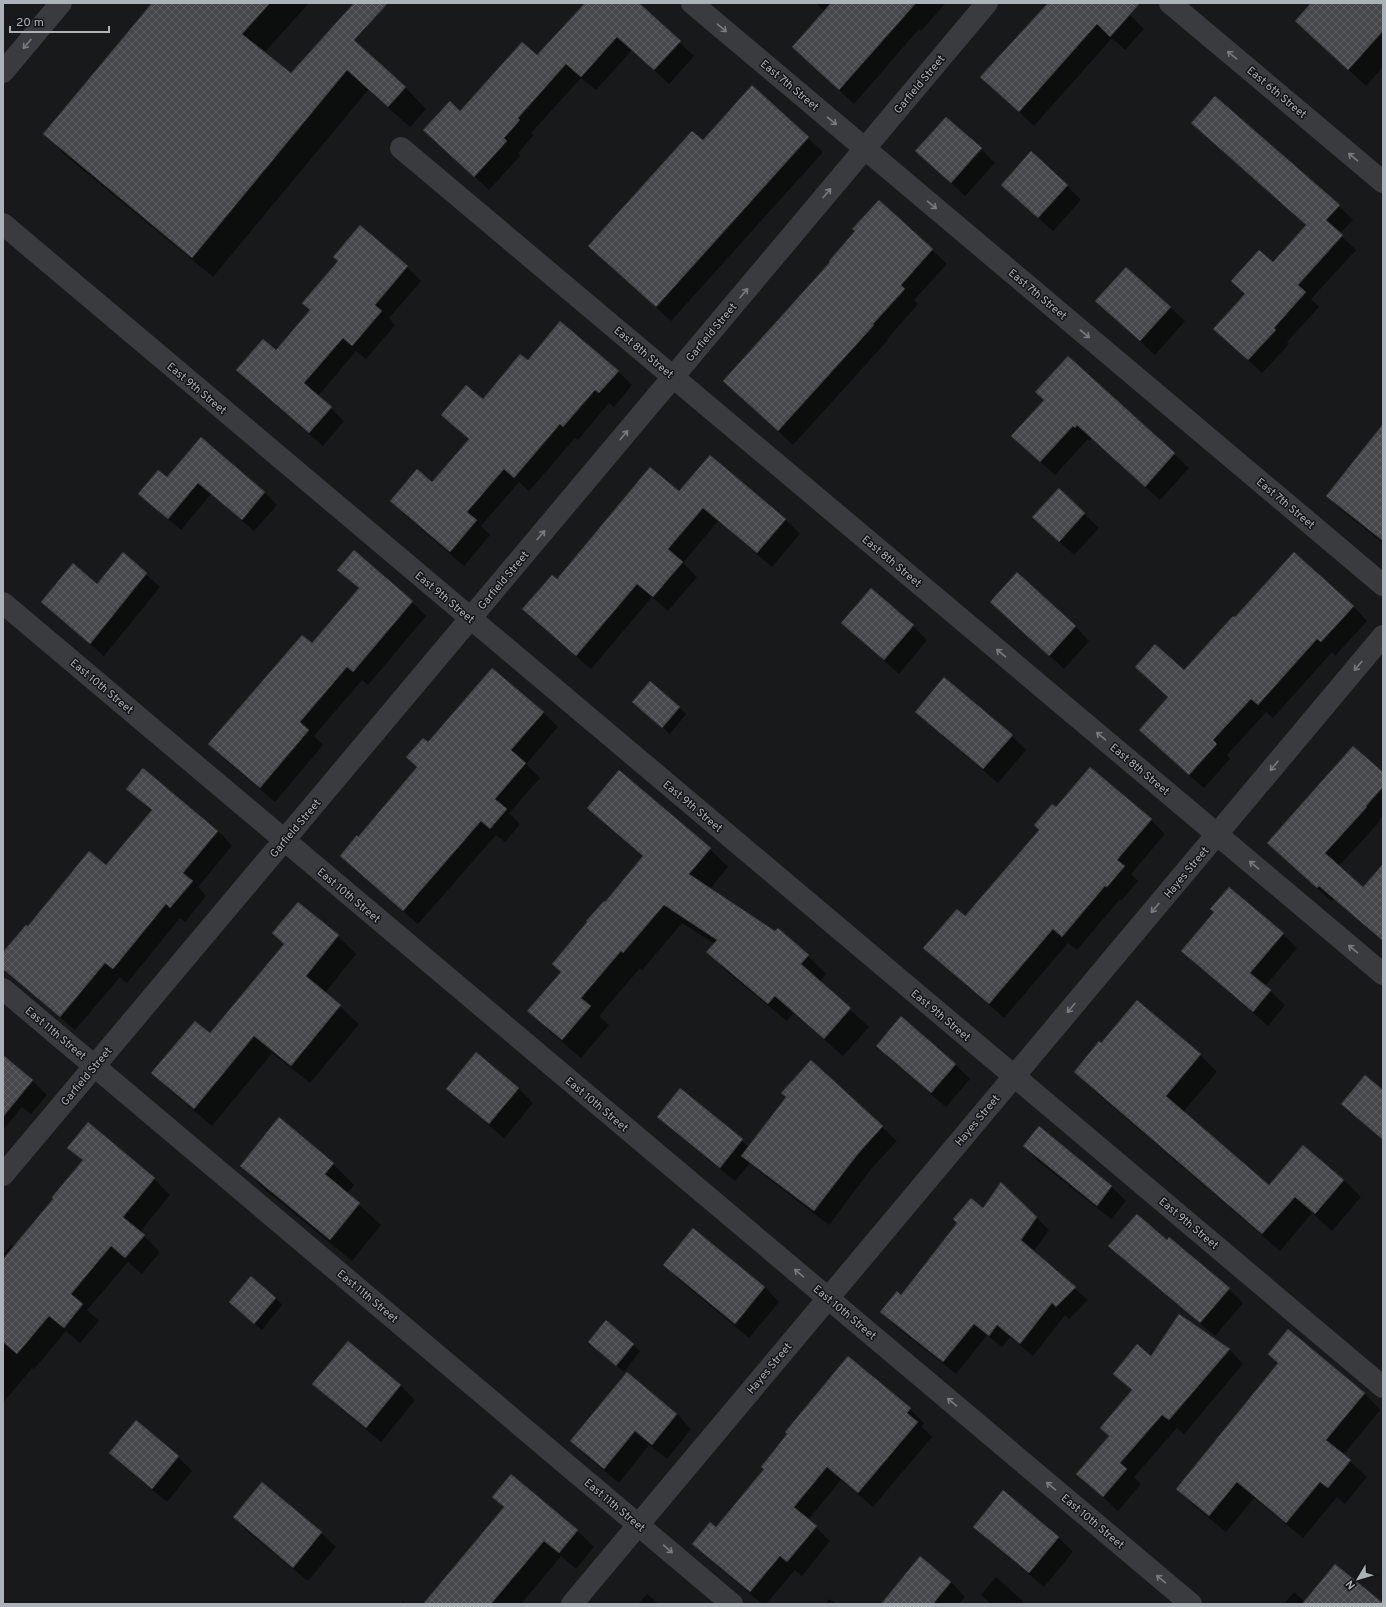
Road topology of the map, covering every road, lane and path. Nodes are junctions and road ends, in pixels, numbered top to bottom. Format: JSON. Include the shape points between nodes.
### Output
{"nodes":[{"id":1,"x":61,"y":3,"type":"edge"},
{"id":2,"x":692,"y":3,"type":"edge"},
{"id":3,"x":987,"y":3,"type":"edge"},
{"id":4,"x":1170,"y":3,"type":"edge"},
{"id":5,"x":3,"y":72,"type":"edge"},
{"id":6,"x":401,"y":148,"type":"dead end"},
{"id":7,"x":865,"y":148,"type":"junction"},
{"id":8,"x":1383,"y":182,"type":"edge"},
{"id":9,"x":3,"y":224,"type":"edge"},
{"id":10,"x":673,"y":376,"type":"junction"},
{"id":11,"x":1383,"y":584,"type":"edge"},
{"id":12,"x":3,"y":603,"type":"edge"},
{"id":13,"x":471,"y":619,"type":"junction"},
{"id":14,"x":1383,"y":636,"type":"edge"},
{"id":15,"x":1217,"y":834,"type":"junction"},
{"id":16,"x":284,"y":840,"type":"junction"},
{"id":17,"x":1383,"y":974,"type":"edge"},
{"id":18,"x":3,"y":989,"type":"edge"},
{"id":19,"x":95,"y":1066,"type":"junction"},
{"id":20,"x":1014,"y":1076,"type":"junction"},
{"id":21,"x":3,"y":1175,"type":"edge"},
{"id":22,"x":828,"y":1298,"type":"junction"},
{"id":23,"x":1383,"y":1387,"type":"edge"},
{"id":24,"x":638,"y":1524,"type":"junction"},
{"id":25,"x":572,"y":1604,"type":"edge"},
{"id":26,"x":732,"y":1604,"type":"edge"},
{"id":27,"x":1191,"y":1604,"type":"edge"}],
"edges":[{"from":1,"to":5,"type":"street","one_way":true},
{"from":2,"to":7,"type":"street","name":"East 7th Street","one_way":true},
{"from":3,"to":7,"type":"street","name":"Garfield Street"},
{"from":8,"to":4,"type":"street","name":"East 6th Street","one_way":true},
{"from":6,"to":10,"type":"street","name":"East 8th Street"},
{"from":10,"to":7,"type":"street","name":"Garfield Street","one_way":true},
{"from":7,"to":11,"type":"street","name":"East 7th Street","one_way":true},
{"from":9,"to":13,"type":"street","name":"East 9th Street"},
{"from":13,"to":10,"type":"street","name":"Garfield Street","one_way":true},
{"from":15,"to":10,"type":"street","name":"East 8th Street","one_way":true},
{"from":12,"to":16,"type":"street","name":"East 10th Street"},
{"from":13,"to":16,"type":"street","name":"Garfield Street"},
{"from":13,"to":20,"type":"street","name":"East 9th Street"},
{"from":14,"to":15,"type":"street","name":"Hayes Street","one_way":true},
{"from":17,"to":15,"type":"street","name":"East 8th Street","one_way":true},
{"from":15,"to":20,"type":"street","name":"Hayes Street","one_way":true},
{"from":16,"to":19,"type":"street","name":"Garfield Street"},
{"from":22,"to":16,"type":"street","name":"East 10th Street","one_way":true},
{"from":18,"to":19,"type":"street","name":"East 11th Street"},
{"from":19,"to":21,"type":"street","name":"Garfield Street"},
{"from":19,"to":24,"type":"street","name":"East 11th Street"},
{"from":20,"to":22,"type":"street","name":"Hayes Street"},
{"from":20,"to":23,"type":"street","name":"East 9th Street"},
{"from":22,"to":24,"type":"street","name":"Hayes Street"},
{"from":27,"to":22,"type":"street","name":"East 10th Street","one_way":true},
{"from":24,"to":25,"type":"street","name":"Hayes Street"},
{"from":24,"to":26,"type":"street","name":"East 11th Street","one_way":true}]}
